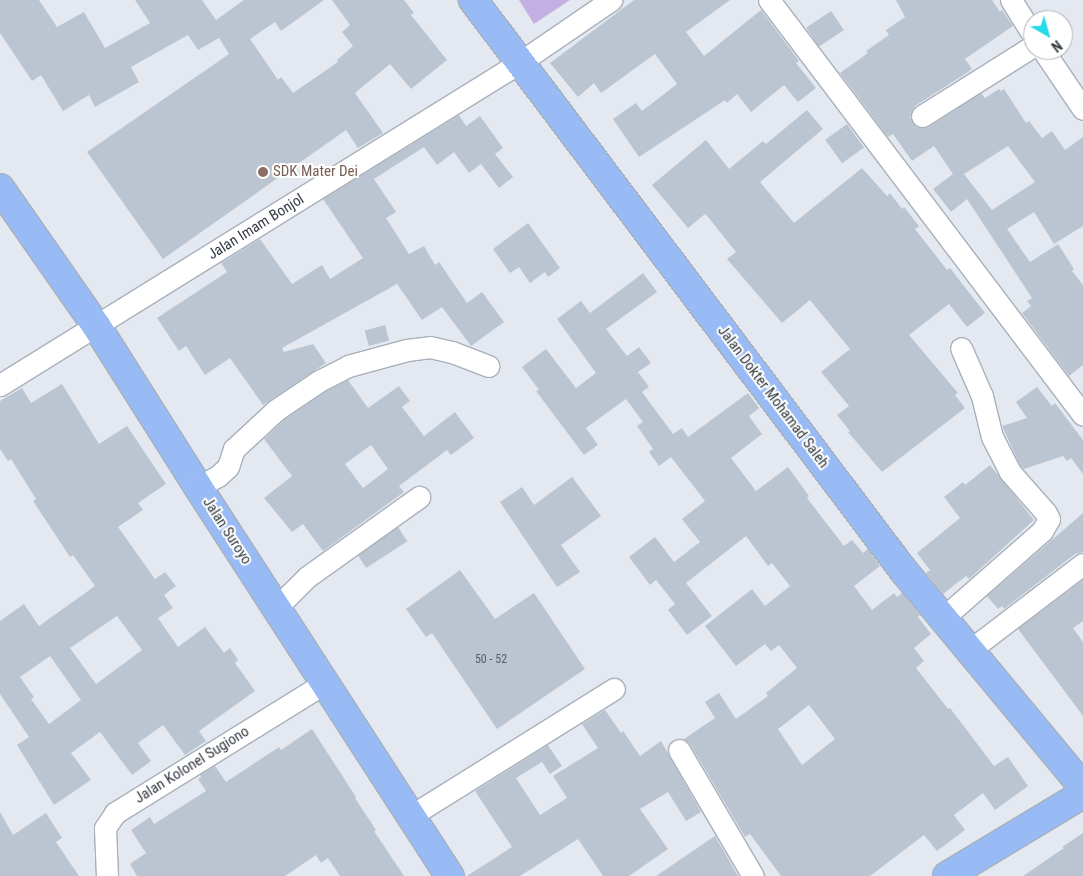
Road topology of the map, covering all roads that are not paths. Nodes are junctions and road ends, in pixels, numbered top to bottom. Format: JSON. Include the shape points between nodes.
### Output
{"nodes":[{"id":1,"x":473,"y":0,"type":"edge"},
{"id":2,"x":611,"y":0,"type":"edge"},
{"id":3,"x":769,"y":0,"type":"edge"},
{"id":4,"x":1011,"y":0,"type":"edge"},
{"id":5,"x":1023,"y":19,"type":"edge"},
{"id":6,"x":1023,"y":52,"type":"edge"},
{"id":7,"x":1050,"y":60,"type":"edge"},
{"id":8,"x":519,"y":63,"type":"junction"},
{"id":9,"x":1083,"y":109,"type":"edge"},
{"id":10,"x":922,"y":116,"type":"dead end"},
{"id":11,"x":0,"y":188,"type":"edge"},
{"id":12,"x":97,"y":326,"type":"junction"},
{"id":13,"x":961,"y":348,"type":"dead end"},
{"id":14,"x":488,"y":366,"type":"dead end"},
{"id":15,"x":0,"y":386,"type":"edge"},
{"id":16,"x":1083,"y":415,"type":"edge"},
{"id":17,"x":198,"y":487,"type":"junction"},
{"id":18,"x":419,"y":498,"type":"dead end"},
{"id":19,"x":1083,"y":564,"type":"edge"},
{"id":20,"x":276,"y":607,"type":"junction"},
{"id":21,"x":943,"y":618,"type":"junction"},
{"id":22,"x":970,"y":650,"type":"junction"},
{"id":23,"x":326,"y":682,"type":"junction"},
{"id":24,"x":614,"y":689,"type":"dead end"},
{"id":25,"x":679,"y":750,"type":"dead end"},
{"id":26,"x":1083,"y":787,"type":"edge"},
{"id":27,"x":1083,"y":794,"type":"edge"},
{"id":28,"x":412,"y":815,"type":"junction"},
{"id":29,"x":107,"y":876,"type":"edge"},
{"id":30,"x":450,"y":876,"type":"edge"},
{"id":31,"x":754,"y":876,"type":"edge"},
{"id":32,"x":947,"y":876,"type":"edge"}],
"edges":[{"from":1,"to":8,"type":"main road","name":"Jalan Dokter Mohamad Saleh"},
{"from":2,"to":8,"type":"street","name":"Jalan Imam Bonjol"},
{"from":3,"to":16,"type":"street"},
{"from":4,"to":5,"type":"street"},
{"from":6,"to":10,"type":"street"},
{"from":7,"to":9,"type":"street"},
{"from":8,"to":12,"type":"street","name":"Jalan Imam Bonjol"},
{"from":8,"to":21,"type":"main road","name":"Jalan Dokter Mohamad Saleh","via":[[903,570]]},
{"from":11,"to":12,"type":"main road","name":"Jalan Suroyo"},
{"from":12,"to":15,"type":"street","name":"Jalan Imam Bonjol"},
{"from":12,"to":17,"type":"main road","name":"Jalan Suroyo"},
{"from":13,"to":21,"type":"street","via":[[982,396],[992,437],[1010,472],[1048,519],[1042,531]]},
{"from":14,"to":17,"type":"street","via":[[430,347],[348,366],[276,410],[234,449],[228,466],[218,476]]},
{"from":17,"to":20,"type":"main road","name":"Jalan Suroyo"},
{"from":18,"to":20,"type":"street","via":[[307,577]]},
{"from":19,"to":22,"type":"street"},
{"from":20,"to":23,"type":"main road","name":"Jalan Suroyo"},
{"from":21,"to":22,"type":"main road","name":"Jalan Dokter Mohamad Saleh"},
{"from":22,"to":26,"type":"main road","name":"Jalan Dokter Mohamad Saleh"},
{"from":23,"to":28,"type":"main road","name":"Jalan Suroyo"},
{"from":23,"to":29,"type":"street","name":"Jalan Kolonel Sugiono","via":[[115,813],[104,828]]},
{"from":24,"to":28,"type":"street"},
{"from":25,"to":31,"type":"street"},
{"from":27,"to":32,"type":"main road"},
{"from":28,"to":30,"type":"main road","name":"Jalan Suroyo"}]}
